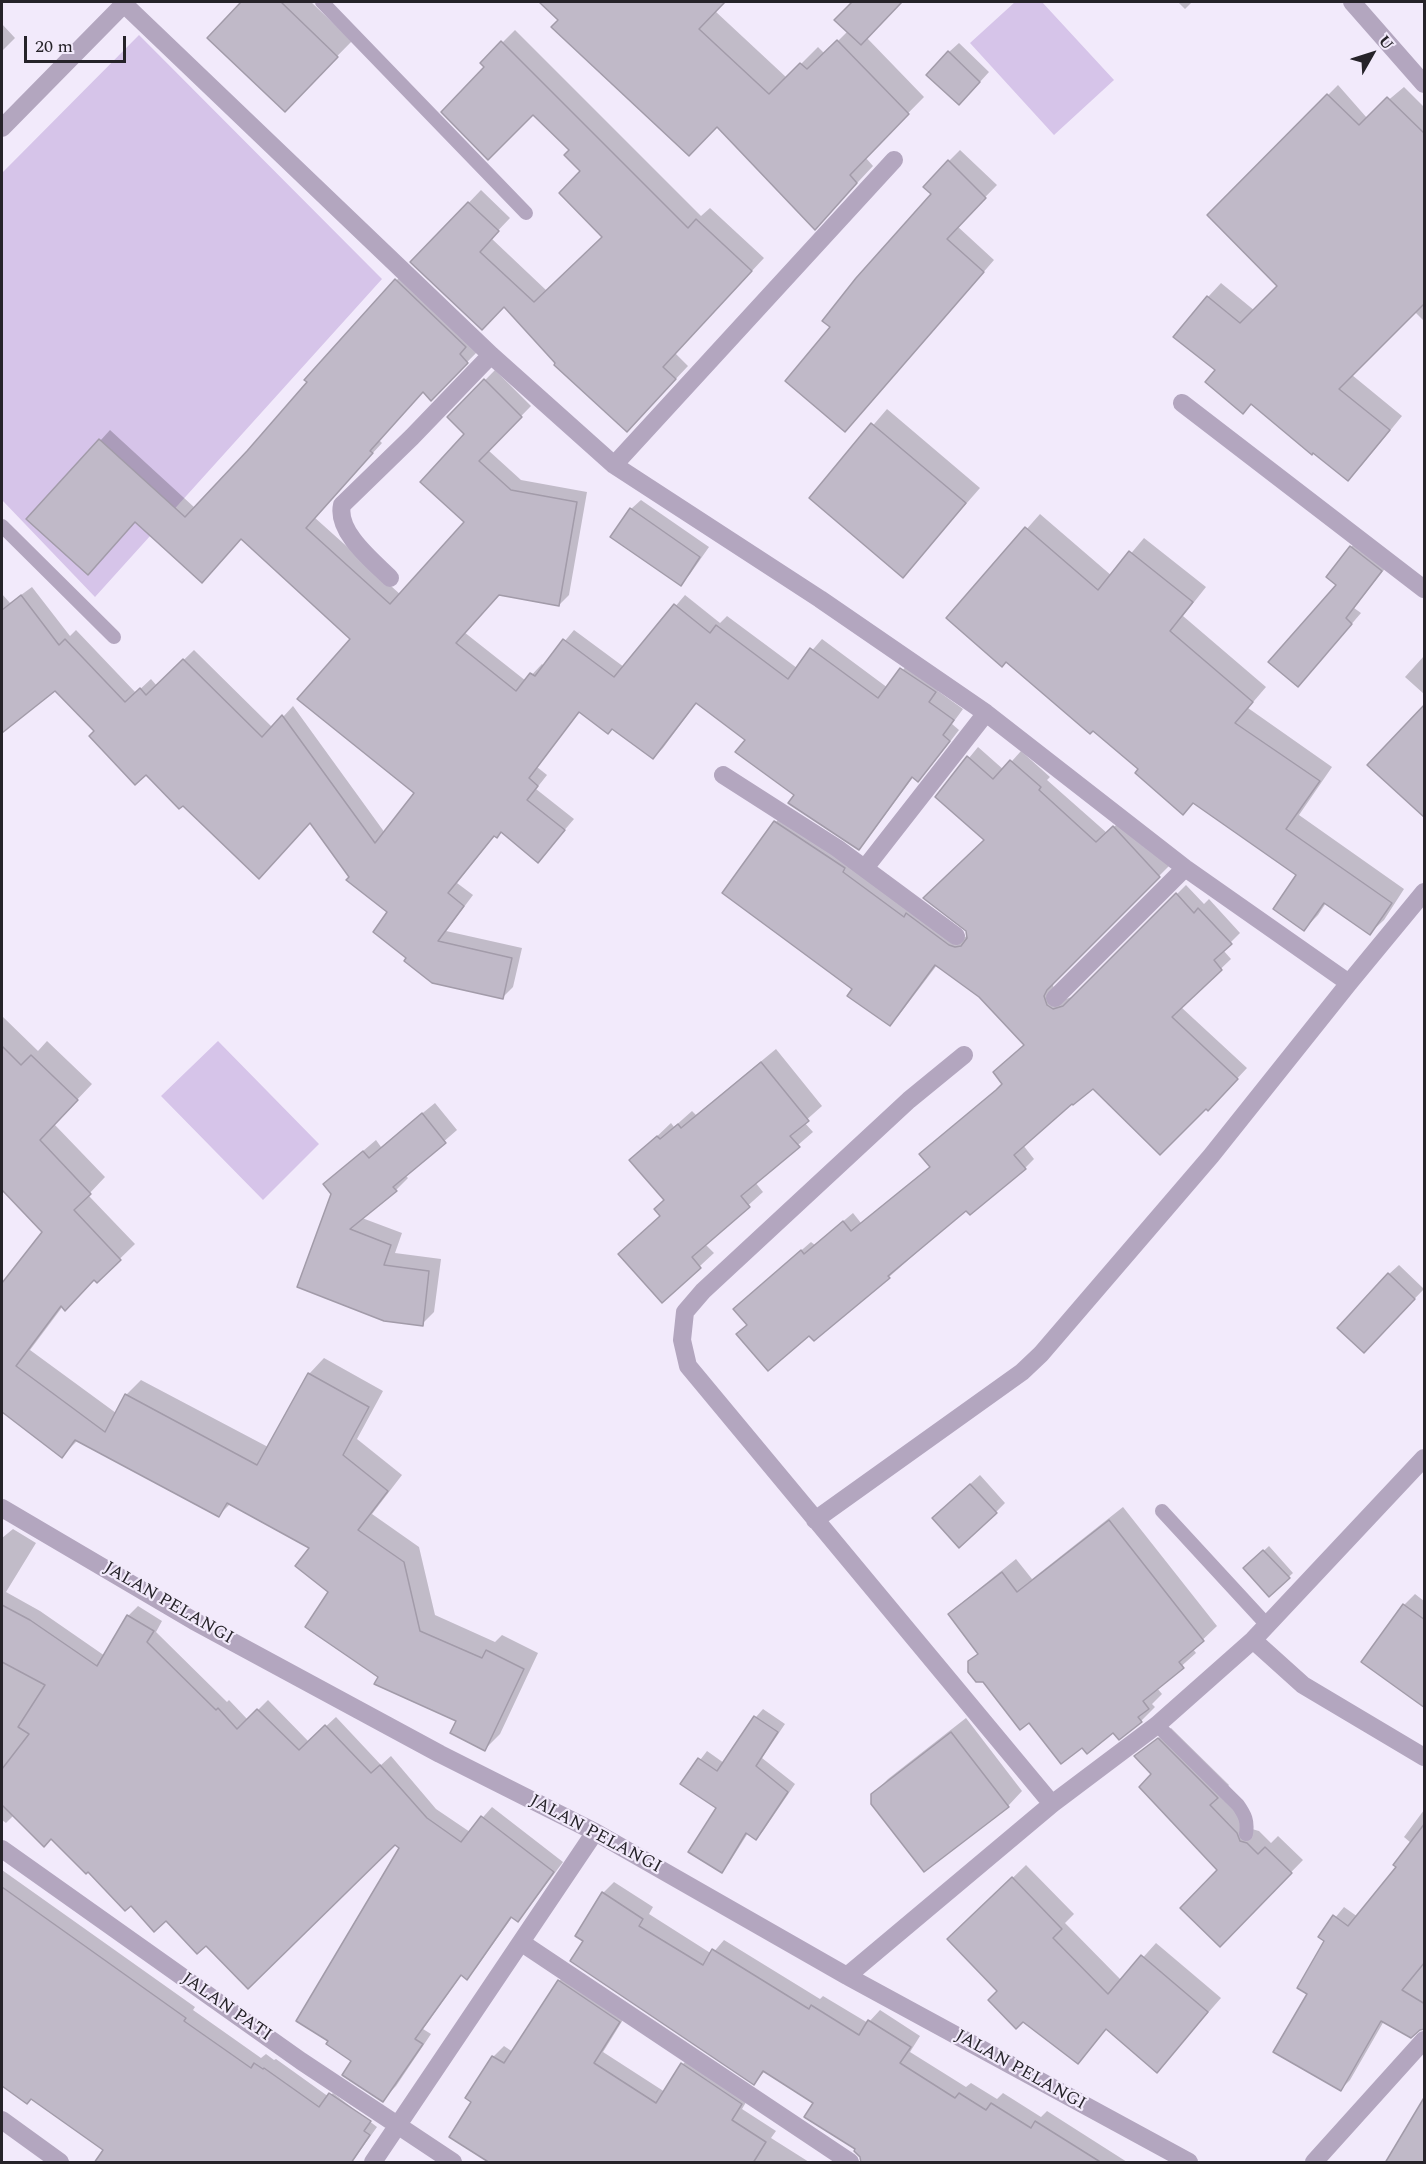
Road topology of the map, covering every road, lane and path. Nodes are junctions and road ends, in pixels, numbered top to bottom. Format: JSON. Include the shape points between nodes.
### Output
{"nodes":[{"id":1,"x":322,"y":2,"type":"edge"},
{"id":2,"x":1352,"y":2,"type":"edge"},
{"id":3,"x":125,"y":3,"type":"edge"},
{"id":4,"x":1425,"y":84,"type":"edge"},
{"id":5,"x":2,"y":128,"type":"edge"},
{"id":6,"x":894,"y":160,"type":"dead end"},
{"id":7,"x":526,"y":213,"type":"dead end"},
{"id":8,"x":491,"y":355,"type":"junction"},
{"id":9,"x":1182,"y":403,"type":"dead end"},
{"id":10,"x":614,"y":465,"type":"junction"},
{"id":11,"x":2,"y":526,"type":"edge"},
{"id":12,"x":390,"y":578,"type":"dead end"},
{"id":13,"x":1425,"y":589,"type":"edge"},
{"id":14,"x":114,"y":637,"type":"dead end"},
{"id":15,"x":987,"y":713,"type":"junction"},
{"id":16,"x":723,"y":775,"type":"dead end"},
{"id":17,"x":865,"y":868,"type":"junction"},
{"id":18,"x":1185,"y":868,"type":"junction"},
{"id":19,"x":1425,"y":892,"type":"edge"},
{"id":20,"x":956,"y":936,"type":"dead end"},
{"id":21,"x":1349,"y":983,"type":"junction"},
{"id":22,"x":1054,"y":998,"type":"dead end"},
{"id":23,"x":964,"y":1055,"type":"dead end"},
{"id":24,"x":1425,"y":1458,"type":"edge"},
{"id":25,"x":2,"y":1508,"type":"edge"},
{"id":26,"x":1162,"y":1510,"type":"dead end"},
{"id":27,"x":815,"y":1520,"type":"junction"},
{"id":28,"x":1268,"y":1626,"type":"junction"},
{"id":29,"x":1253,"y":1640,"type":"junction"},
{"id":30,"x":1156,"y":1725,"type":"junction"},
{"id":31,"x":1425,"y":1757,"type":"edge"},
{"id":32,"x":1052,"y":1804,"type":"junction"},
{"id":33,"x":595,"y":1832,"type":"junction"},
{"id":34,"x":1246,"y":1834,"type":"dead end"},
{"id":35,"x":2,"y":1848,"type":"edge"},
{"id":36,"x":522,"y":1943,"type":"junction"},
{"id":37,"x":847,"y":1976,"type":"junction"},
{"id":38,"x":1425,"y":2040,"type":"edge"},
{"id":39,"x":2,"y":2120,"type":"edge"},
{"id":40,"x":398,"y":2126,"type":"junction"},
{"id":41,"x":60,"y":2163,"type":"edge"},
{"id":42,"x":373,"y":2163,"type":"edge"},
{"id":43,"x":453,"y":2163,"type":"edge"},
{"id":44,"x":850,"y":2163,"type":"edge"},
{"id":45,"x":1189,"y":2163,"type":"edge"},
{"id":46,"x":1314,"y":2163,"type":"edge"}],
"edges":[{"from":1,"to":7,"type":"lane"},
{"from":2,"to":4,"type":"street"},
{"from":3,"to":5,"type":"street"},
{"from":3,"to":8,"type":"street"},
{"from":6,"to":10,"type":"street"},
{"from":8,"to":10,"type":"street"},
{"from":8,"to":12,"type":"street","via":[[342,505],[343,523],[358,547]]},
{"from":9,"to":13,"type":"street"},
{"from":10,"to":15,"type":"street"},
{"from":11,"to":14,"type":"lane"},
{"from":15,"to":17,"type":"street"},
{"from":15,"to":18,"type":"street"},
{"from":16,"to":17,"type":"street"},
{"from":17,"to":20,"type":"street"},
{"from":18,"to":21,"type":"street"},
{"from":18,"to":22,"type":"street"},
{"from":19,"to":21,"type":"street"},
{"from":21,"to":27,"type":"street","via":[[1210,1156],[1041,1354],[1022,1372]]},
{"from":23,"to":27,"type":"street","via":[[909,1100],[703,1291],[686,1312],[682,1340],[688,1366]]},
{"from":24,"to":28,"type":"street"},
{"from":25,"to":33,"type":"street","name":"JALAN PELANGI","via":[[194,1621],[440,1754]]},
{"from":26,"to":28,"type":"lane"},
{"from":27,"to":32,"type":"street"},
{"from":28,"to":29,"type":"street"},
{"from":29,"to":30,"type":"street"},
{"from":29,"to":31,"type":"street","via":[[1303,1685]]},
{"from":30,"to":32,"type":"street"},
{"from":30,"to":34,"type":"lane","via":[[1238,1805],[1246,1816]]},
{"from":32,"to":37,"type":"street"},
{"from":33,"to":36,"type":"street"},
{"from":33,"to":37,"type":"street","name":"JALAN PELANGI"},
{"from":35,"to":40,"type":"street","name":"JALAN PATI"},
{"from":36,"to":40,"type":"street"},
{"from":36,"to":44,"type":"street"},
{"from":37,"to":45,"type":"street","name":"JALAN PELANGI"},
{"from":38,"to":46,"type":"street"},
{"from":39,"to":41,"type":"street"},
{"from":40,"to":42,"type":"street"},
{"from":40,"to":43,"type":"street","name":"JALAN PATI"}]}
